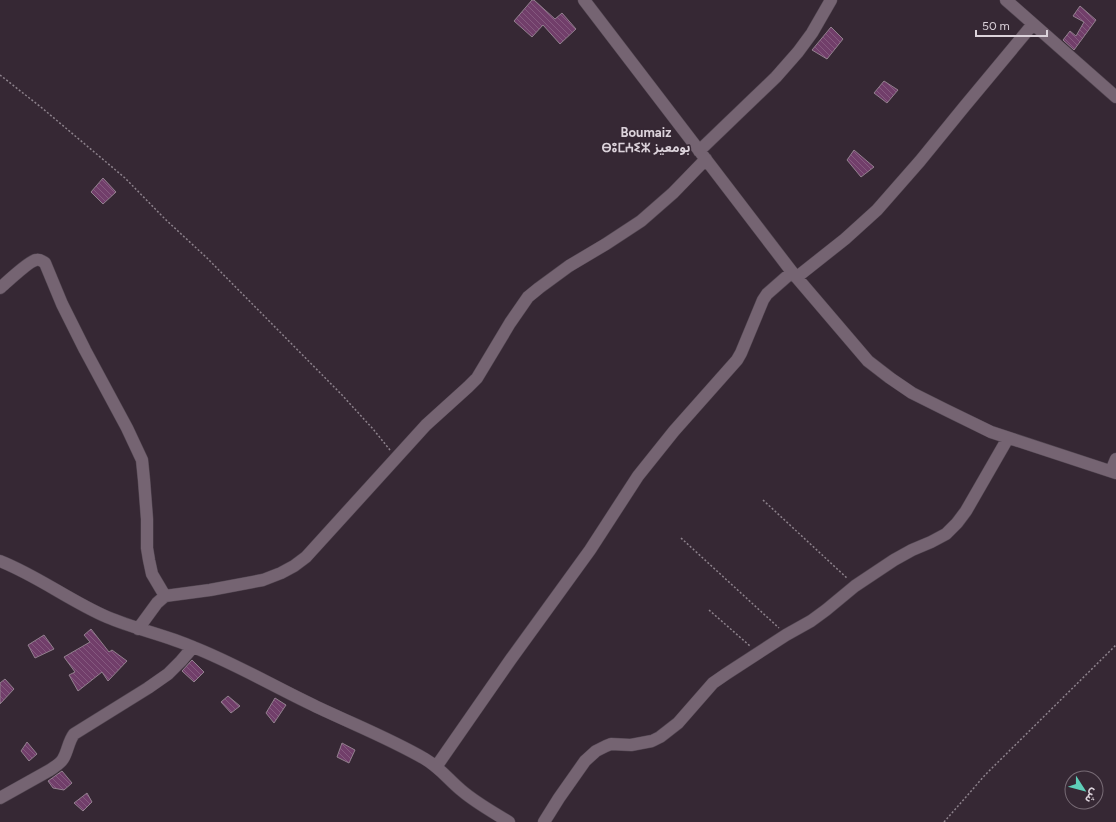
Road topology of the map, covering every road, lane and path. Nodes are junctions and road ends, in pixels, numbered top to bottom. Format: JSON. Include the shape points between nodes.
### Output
{"nodes":[{"id":1,"x":584,"y":0,"type":"edge"},
{"id":2,"x":831,"y":0,"type":"edge"},
{"id":3,"x":1006,"y":0,"type":"edge"},
{"id":4,"x":1033,"y":24,"type":"junction"},
{"id":5,"x":0,"y":75,"type":"edge"},
{"id":6,"x":1116,"y":97,"type":"edge"},
{"id":7,"x":703,"y":155,"type":"junction"},
{"id":8,"x":794,"y":274,"type":"junction"},
{"id":9,"x":0,"y":288,"type":"edge"},
{"id":10,"x":1008,"y":438,"type":"junction"},
{"id":11,"x":397,"y":457,"type":"junction"},
{"id":12,"x":1116,"y":459,"type":"edge"},
{"id":13,"x":1114,"y":472,"type":"edge"},
{"id":14,"x":763,"y":500,"type":"dead end"},
{"id":15,"x":681,"y":538,"type":"dead end"},
{"id":16,"x":0,"y":561,"type":"edge"},
{"id":17,"x":855,"y":586,"type":"junction"},
{"id":18,"x":165,"y":596,"type":"junction"},
{"id":19,"x":709,"y":610,"type":"dead end"},
{"id":20,"x":138,"y":628,"type":"junction"},
{"id":21,"x":786,"y":635,"type":"junction"},
{"id":22,"x":1116,"y":645,"type":"edge"},
{"id":23,"x":193,"y":647,"type":"junction"},
{"id":24,"x":759,"y":654,"type":"junction"},
{"id":25,"x":436,"y":767,"type":"junction"},
{"id":26,"x":0,"y":798,"type":"edge"},
{"id":27,"x":509,"y":822,"type":"edge"},
{"id":28,"x":544,"y":822,"type":"edge"},
{"id":29,"x":944,"y":822,"type":"edge"}],
"edges":[{"from":1,"to":7,"type":"street"},
{"from":2,"to":7,"type":"street","via":[[812,33],[789,62]]},
{"from":3,"to":4,"type":"street"},
{"from":4,"to":6,"type":"street"},
{"from":4,"to":8,"type":"street","via":[[877,210],[845,239]]},
{"from":5,"to":11,"type":"path","via":[[125,178],[341,394]]},
{"from":7,"to":8,"type":"street"},
{"from":7,"to":11,"type":"street","via":[[672,192],[641,221],[569,266],[528,297],[477,378],[426,425]]},
{"from":8,"to":10,"type":"street","via":[[873,366],[912,393]]},
{"from":8,"to":25,"type":"street","via":[[767,294],[741,353],[638,476],[590,550]]},
{"from":9,"to":18,"type":"street","via":[[30,263],[41,260],[45,263],[62,304],[142,460],[149,560],[152,574]]},
{"from":10,"to":13,"type":"street"},
{"from":10,"to":17,"type":"street","via":[[974,497],[957,523],[946,534],[894,560]]},
{"from":11,"to":18,"type":"street","via":[[332,530],[294,566],[263,580]]},
{"from":12,"to":13,"type":"street"},
{"from":14,"to":17,"type":"path"},
{"from":15,"to":21,"type":"path"},
{"from":16,"to":20,"type":"street","via":[[26,572],[86,607]]},
{"from":17,"to":21,"type":"street","via":[[821,614]]},
{"from":18,"to":20,"type":"street"},
{"from":19,"to":24,"type":"path"},
{"from":20,"to":23,"type":"street"},
{"from":21,"to":24,"type":"street"},
{"from":22,"to":29,"type":"path","via":[[986,774]]},
{"from":23,"to":25,"type":"street","via":[[384,738],[424,758]]},
{"from":23,"to":26,"type":"street","via":[[168,674],[74,734],[63,759],[56,766]]},
{"from":24,"to":28,"type":"street","via":[[713,683],[678,723],[652,742],[611,744],[596,750],[585,761]]},
{"from":25,"to":27,"type":"street","via":[[466,794]]}]}
